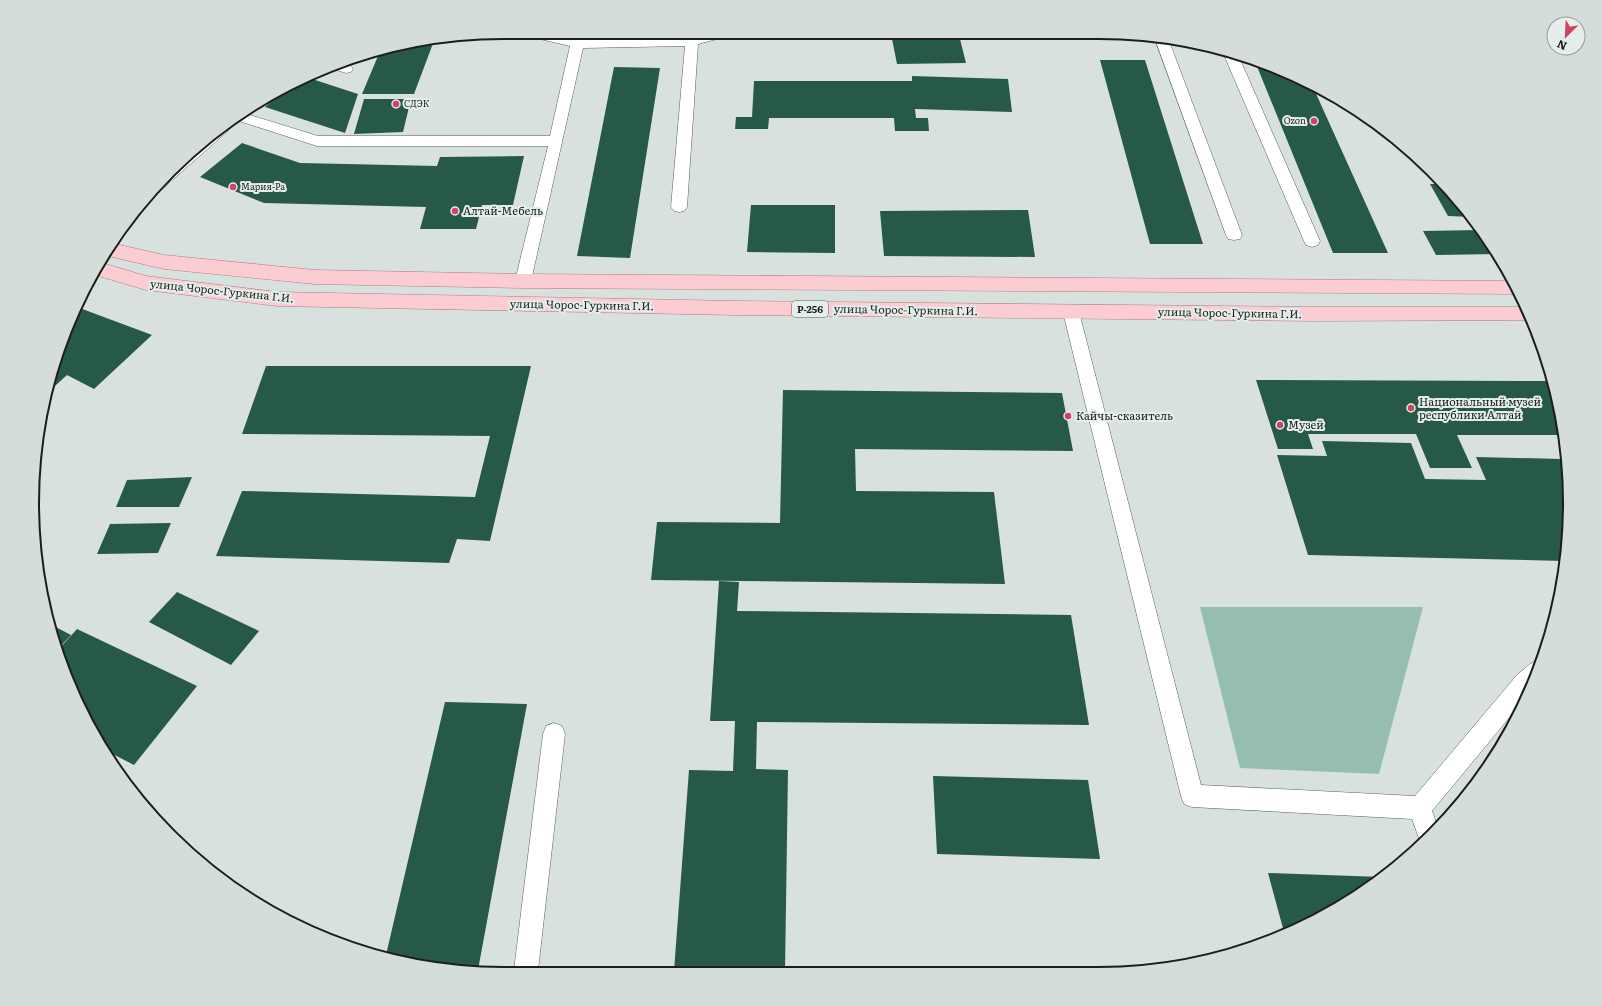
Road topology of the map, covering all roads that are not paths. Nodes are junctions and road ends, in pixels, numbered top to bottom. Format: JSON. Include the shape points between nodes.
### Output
{"nodes":[{"id":1,"x":557,"y":39,"type":"edge"},
{"id":2,"x":702,"y":39,"type":"edge"},
{"id":3,"x":692,"y":42,"type":"junction"},
{"id":4,"x":577,"y":44,"type":"junction"},
{"id":5,"x":1164,"y":44,"type":"edge"},
{"id":6,"x":1233,"y":59,"type":"edge"},
{"id":7,"x":247,"y":116,"type":"edge"},
{"id":8,"x":556,"y":141,"type":"junction"},
{"id":9,"x":679,"y":207,"type":"dead end"},
{"id":10,"x":1234,"y":235,"type":"dead end"},
{"id":11,"x":1312,"y":241,"type":"dead end"},
{"id":12,"x":114,"y":251,"type":"edge"},
{"id":13,"x":102,"y":270,"type":"edge"},
{"id":14,"x":523,"y":281,"type":"junction"},
{"id":15,"x":1510,"y":288,"type":"edge"},
{"id":16,"x":1071,"y":312,"type":"junction"},
{"id":17,"x":1523,"y":314,"type":"edge"},
{"id":18,"x":1529,"y":678,"type":"edge"},
{"id":19,"x":554,"y":734,"type":"dead end"},
{"id":20,"x":1420,"y":808,"type":"junction"},
{"id":21,"x":1427,"y":831,"type":"edge"},
{"id":22,"x":526,"y":967,"type":"edge"}],
"edges":[{"from":1,"to":4,"type":"lane"},
{"from":2,"to":3,"type":"lane"},
{"from":3,"to":4,"type":"lane"},
{"from":3,"to":9,"type":"lane"},
{"from":4,"to":8,"type":"lane"},
{"from":5,"to":10,"type":"lane"},
{"from":6,"to":11,"type":"lane"},
{"from":7,"to":8,"type":"lane","via":[[317,141]]},
{"from":8,"to":14,"type":"lane"},
{"from":12,"to":14,"type":"main road","name":"улица Чорос-Гуркина Г.И.","via":[[164,262],[315,277]]},
{"from":13,"to":16,"type":"main road","name":"улица Чорос-Гуркина Г.И.","number":"Р-256","via":[[146,283],[277,299]]},
{"from":14,"to":15,"type":"main road","name":"улица Чорос-Гуркина Г.И."},
{"from":16,"to":17,"type":"main road","name":"улица Чорос-Гуркина Г.И.","number":"Р-256"},
{"from":16,"to":20,"type":"lane","via":[[1192,796]]},
{"from":18,"to":20,"type":"lane"},
{"from":19,"to":22,"type":"lane"},
{"from":20,"to":21,"type":"lane"}]}
